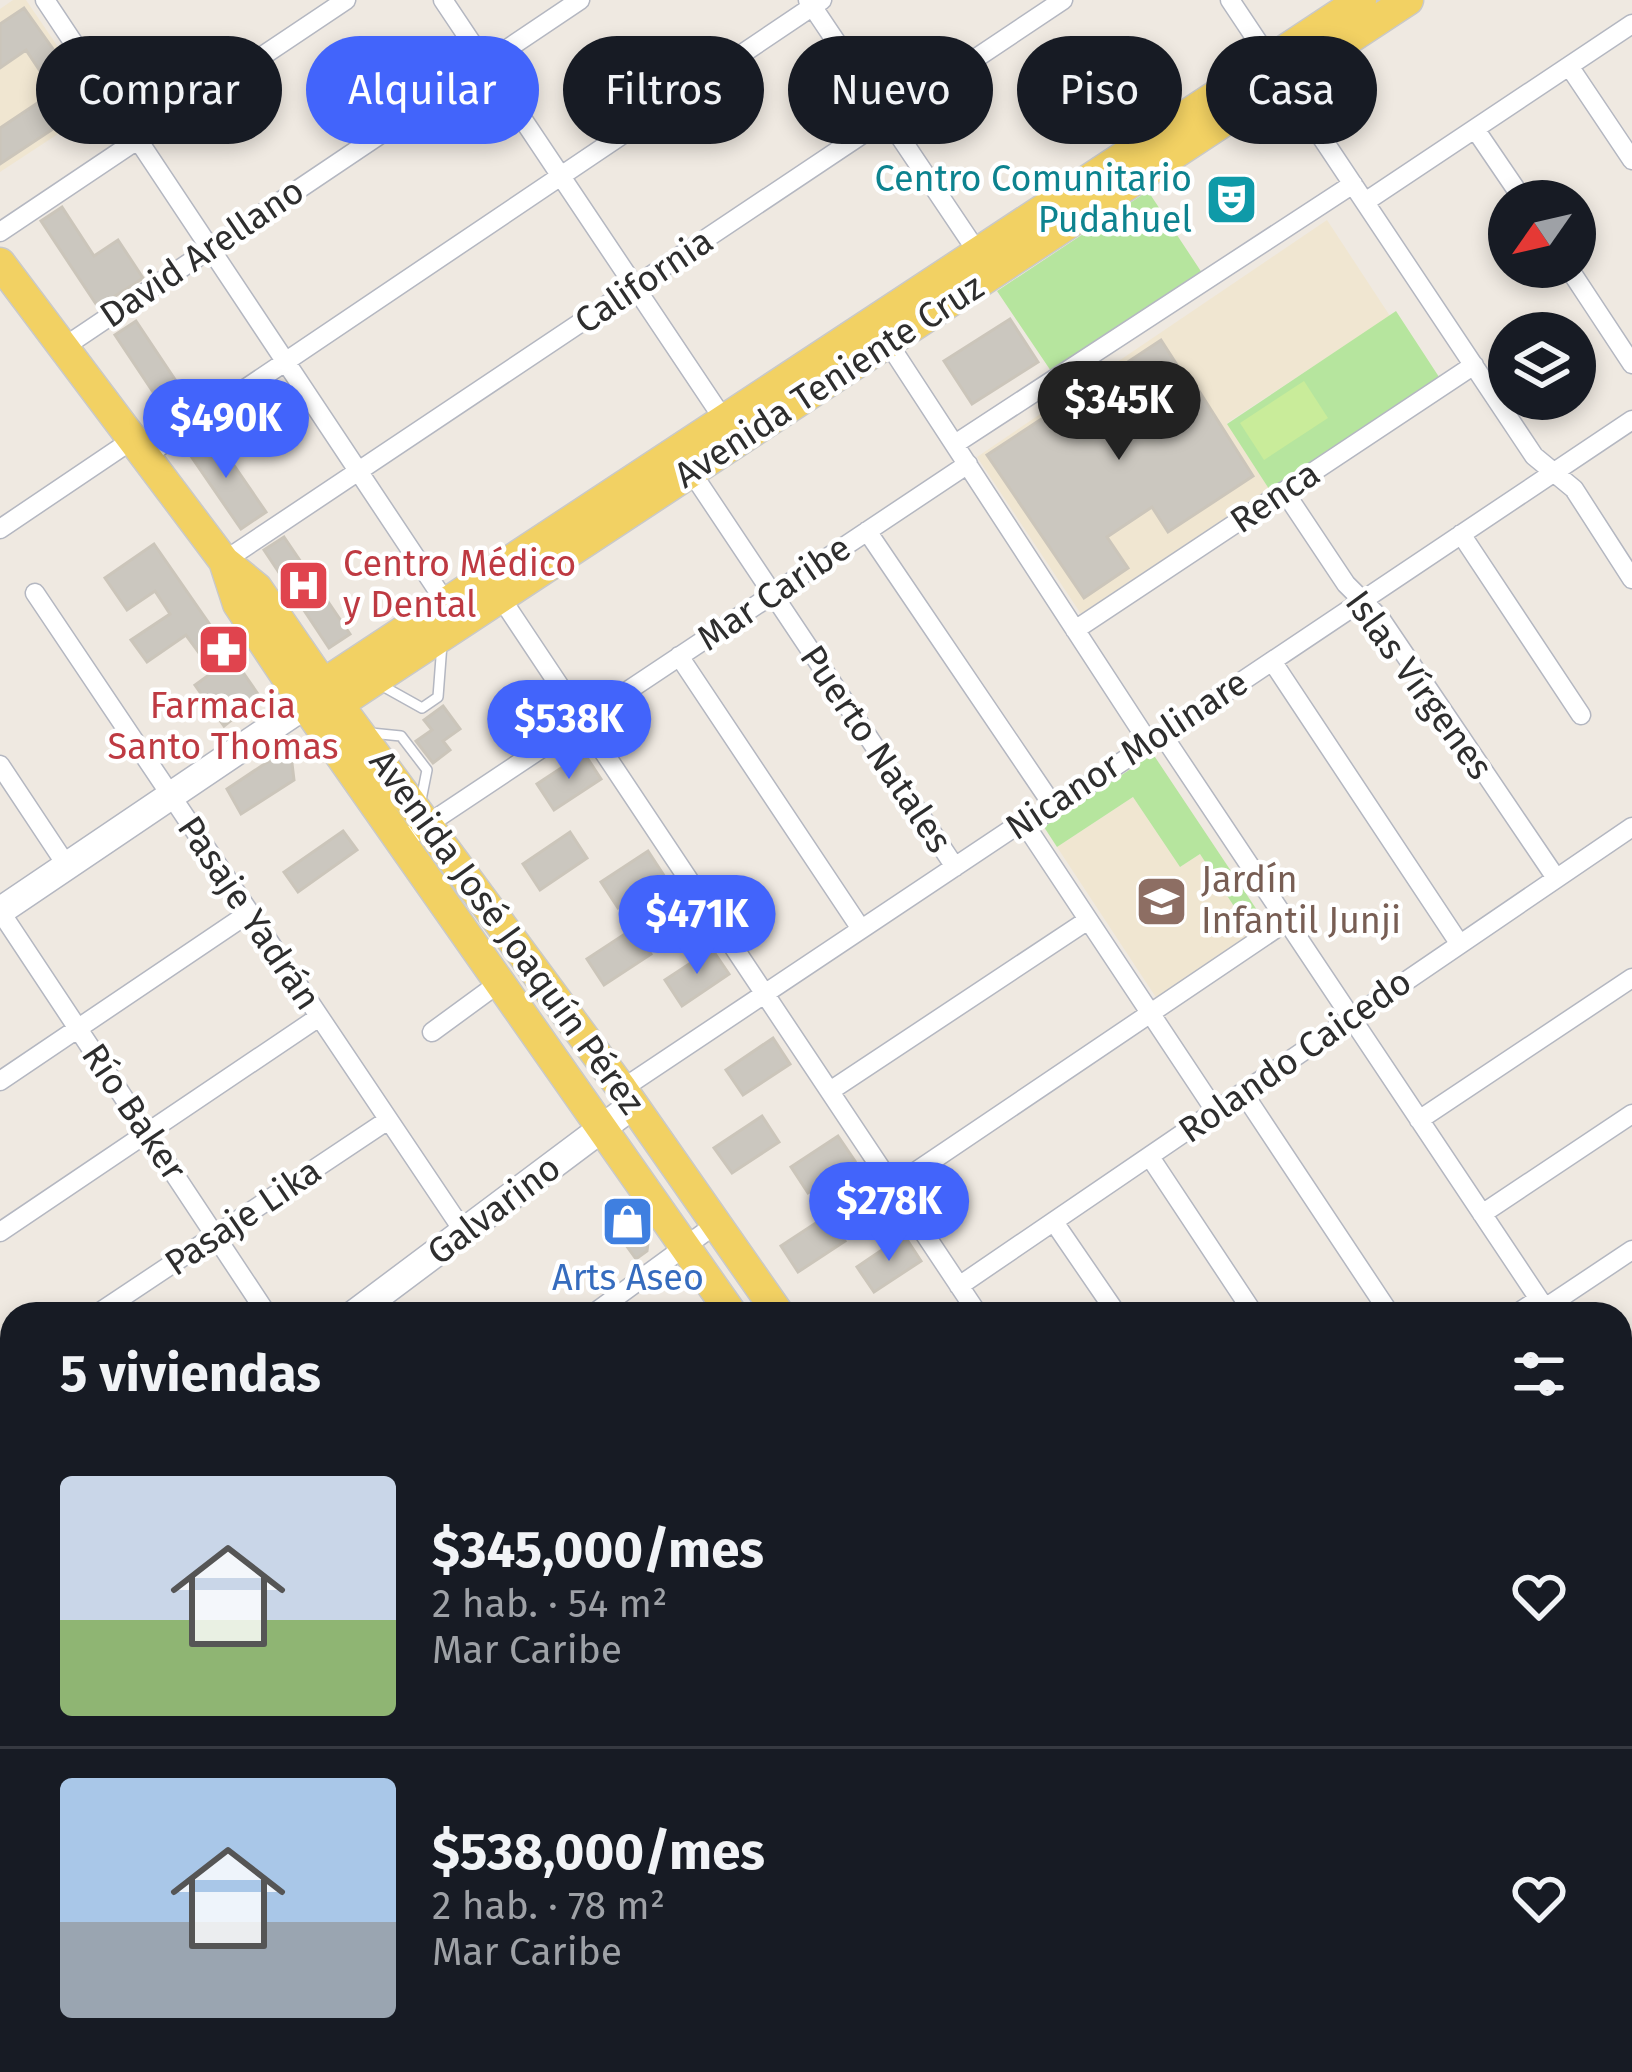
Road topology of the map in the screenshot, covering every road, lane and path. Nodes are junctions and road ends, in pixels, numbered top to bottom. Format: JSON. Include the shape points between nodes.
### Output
{"nodes":[{"id":1,"x":45,"y":0,"type":"edge"},
{"id":2,"x":346,"y":0,"type":"edge"},
{"id":3,"x":443,"y":0,"type":"edge"},
{"id":4,"x":580,"y":0,"type":"edge"},
{"id":5,"x":1063,"y":0,"type":"edge"},
{"id":6,"x":1230,"y":0,"type":"edge"},
{"id":7,"x":1361,"y":0,"type":"edge"},
{"id":8,"x":1408,"y":0,"type":"edge"},
{"id":9,"x":814,"y":2,"type":"edge"},
{"id":10,"x":1632,"y":24,"type":"edge"},
{"id":11,"x":69,"y":36,"type":"edge"},
{"id":12,"x":467,"y":36,"type":"edge"},
{"id":13,"x":526,"y":36,"type":"edge"},
{"id":14,"x":835,"y":36,"type":"edge"},
{"id":15,"x":1254,"y":36,"type":"edge"},
{"id":16,"x":1318,"y":36,"type":"edge"},
{"id":17,"x":1342,"y":36,"type":"edge"},
{"id":18,"x":282,"y":43,"type":"edge"},
{"id":19,"x":993,"y":46,"type":"edge"},
{"id":20,"x":1569,"y":66,"type":"junction"},
{"id":21,"x":1206,"y":114,"type":"edge"},
{"id":22,"x":1206,"y":118,"type":"edge"},
{"id":23,"x":1475,"y":129,"type":"junction"},
{"id":24,"x":539,"y":143,"type":"edge"},
{"id":25,"x":133,"y":144,"type":"edge"},
{"id":26,"x":142,"y":144,"type":"edge"},
{"id":27,"x":364,"y":144,"type":"edge"},
{"id":28,"x":847,"y":144,"type":"edge"},
{"id":29,"x":904,"y":144,"type":"edge"},
{"id":30,"x":1326,"y":144,"type":"edge"},
{"id":31,"x":1632,"y":160,"type":"edge"},
{"id":32,"x":561,"y":176,"type":"junction"},
{"id":33,"x":1509,"y":180,"type":"edge"},
{"id":34,"x":1353,"y":184,"type":"junction"},
{"id":35,"x":1365,"y":202,"type":"junction"},
{"id":36,"x":0,"y":232,"type":"edge"},
{"id":37,"x":211,"y":247,"type":"junction"},
{"id":38,"x":977,"y":253,"type":"junction"},
{"id":39,"x":0,"y":263,"type":"edge"},
{"id":40,"x":636,"y":288,"type":"junction"},
{"id":41,"x":1582,"y":288,"type":"edge"},
{"id":42,"x":881,"y":332,"type":"junction"},
{"id":43,"x":64,"y":346,"type":"junction"},
{"id":44,"x":287,"y":360,"type":"junction"},
{"id":45,"x":1474,"y":364,"type":"junction"},
{"id":46,"x":1632,"y":364,"type":"edge"},
{"id":47,"x":724,"y":420,"type":"junction"},
{"id":48,"x":1632,"y":420,"type":"edge"},
{"id":49,"x":955,"y":444,"type":"junction"},
{"id":50,"x":138,"y":448,"type":"junction"},
{"id":51,"x":684,"y":461,"type":"junction"},
{"id":52,"x":968,"y":464,"type":"junction"},
{"id":53,"x":359,"y":471,"type":"junction"},
{"id":54,"x":1554,"y":472,"type":"junction"},
{"id":55,"x":1283,"y":491,"type":"junction"},
{"id":56,"x":0,"y":529,"type":"edge"},
{"id":57,"x":867,"y":531,"type":"junction"},
{"id":58,"x":1461,"y":534,"type":"junction"},
{"id":59,"x":224,"y":561,"type":"junction"},
{"id":60,"x":1632,"y":578,"type":"edge"},
{"id":61,"x":34,"y":593,"type":"dead end"},
{"id":62,"x":772,"y":594,"type":"junction"},
{"id":63,"x":501,"y":598,"type":"junction"},
{"id":64,"x":1362,"y":600,"type":"junction"},
{"id":65,"x":446,"y":603,"type":"junction"},
{"id":66,"x":1076,"y":630,"type":"junction"},
{"id":67,"x":443,"y":635,"type":"junction"},
{"id":68,"x":679,"y":656,"type":"junction"},
{"id":69,"x":1272,"y":661,"type":"junction"},
{"id":70,"x":375,"y":681,"type":"junction"},
{"id":71,"x":323,"y":698,"type":"junction"},
{"id":72,"x":1581,"y":715,"type":"dead end"},
{"id":73,"x":582,"y":720,"type":"junction"},
{"id":74,"x":362,"y":733,"type":"junction"},
{"id":75,"x":1156,"y":739,"type":"junction"},
{"id":76,"x":0,"y":765,"type":"edge"},
{"id":77,"x":171,"y":796,"type":"junction"},
{"id":78,"x":1054,"y":807,"type":"junction"},
{"id":79,"x":423,"y":817,"type":"junction"},
{"id":80,"x":1026,"y":826,"type":"junction"},
{"id":81,"x":1632,"y":827,"type":"edge"},
{"id":82,"x":401,"y":842,"type":"junction"},
{"id":83,"x":67,"y":866,"type":"junction"},
{"id":84,"x":955,"y":867,"type":"junction"},
{"id":85,"x":1556,"y":878,"type":"junction"},
{"id":86,"x":0,"y":911,"type":"edge"},
{"id":87,"x":249,"y":913,"type":"junction"},
{"id":88,"x":1088,"y":920,"type":"junction"},
{"id":89,"x":1287,"y":921,"type":"junction"},
{"id":90,"x":861,"y":929,"type":"junction"},
{"id":91,"x":1459,"y":943,"type":"junction"},
{"id":92,"x":1632,"y":978,"type":"edge"},
{"id":93,"x":499,"y":983,"type":"junction"},
{"id":94,"x":764,"y":994,"type":"junction"},
{"id":95,"x":1150,"y":1012,"type":"junction"},
{"id":96,"x":320,"y":1017,"type":"junction"},
{"id":97,"x":1352,"y":1018,"type":"junction"},
{"id":98,"x":78,"y":1028,"type":"junction"},
{"id":99,"x":432,"y":1032,"type":"dead end"},
{"id":100,"x":0,"y":1081,"type":"edge"},
{"id":101,"x":830,"y":1091,"type":"junction"},
{"id":102,"x":1244,"y":1094,"type":"junction"},
{"id":103,"x":627,"y":1097,"type":"junction"},
{"id":104,"x":1216,"y":1112,"type":"junction"},
{"id":105,"x":1632,"y":1114,"type":"edge"},
{"id":106,"x":388,"y":1120,"type":"junction"},
{"id":107,"x":1420,"y":1120,"type":"junction"},
{"id":108,"x":603,"y":1127,"type":"junction"},
{"id":109,"x":147,"y":1133,"type":"junction"},
{"id":110,"x":1150,"y":1157,"type":"junction"},
{"id":111,"x":893,"y":1186,"type":"junction"},
{"id":112,"x":1482,"y":1214,"type":"junction"},
{"id":113,"x":1054,"y":1222,"type":"junction"},
{"id":114,"x":716,"y":1224,"type":"junction"},
{"id":115,"x":0,"y":1232,"type":"edge"},
{"id":116,"x":464,"y":1232,"type":"junction"},
{"id":117,"x":215,"y":1235,"type":"junction"},
{"id":118,"x":685,"y":1245,"type":"junction"},
{"id":119,"x":1632,"y":1250,"type":"edge"},
{"id":120,"x":959,"y":1286,"type":"junction"},
{"id":121,"x":115,"y":1302,"type":"edge"},
{"id":122,"x":259,"y":1302,"type":"edge"},
{"id":123,"x":370,"y":1302,"type":"edge"},
{"id":124,"x":609,"y":1302,"type":"edge"},
{"id":125,"x":724,"y":1302,"type":"edge"},
{"id":126,"x":771,"y":1302,"type":"edge"},
{"id":127,"x":970,"y":1302,"type":"edge"},
{"id":128,"x":1109,"y":1302,"type":"edge"},
{"id":129,"x":1246,"y":1302,"type":"edge"},
{"id":130,"x":1382,"y":1302,"type":"edge"},
{"id":131,"x":1541,"y":1302,"type":"edge"},
{"id":132,"x":1552,"y":1302,"type":"edge"}],
"edges":[{"from":1,"to":11,"type":"street"},
{"from":2,"to":18,"type":"street"},
{"from":3,"to":12,"type":"street"},
{"from":4,"to":13,"type":"street","name":"David Arellano"},
{"from":5,"to":19,"type":"street","name":"California"},
{"from":6,"to":15,"type":"street"},
{"from":7,"to":16,"type":"main road","name":"Avenida Teniente Cruz"},
{"from":8,"to":17,"type":"main road","name":"Avenida Teniente Cruz"},
{"from":9,"to":14,"type":"street"},
{"from":9,"to":32,"type":"street"},
{"from":10,"to":20,"type":"street"},
{"from":20,"to":23,"type":"street"},
{"from":20,"to":31,"type":"street"},
{"from":21,"to":38,"type":"main road","name":"Avenida Teniente Cruz"},
{"from":22,"to":42,"type":"main road","name":"Avenida Teniente Cruz"},
{"from":23,"to":33,"type":"street"},
{"from":23,"to":35,"type":"street"},
{"from":24,"to":32,"type":"street"},
{"from":25,"to":36,"type":"street"},
{"from":26,"to":37,"type":"street"},
{"from":27,"to":37,"type":"street","name":"David Arellano"},
{"from":28,"to":40,"type":"street","name":"California"},
{"from":29,"to":38,"type":"street"},
{"from":30,"to":34,"type":"street"},
{"from":32,"to":40,"type":"street"},
{"from":32,"to":44,"type":"street"},
{"from":34,"to":35,"type":"street"},
{"from":34,"to":49,"type":"street"},
{"from":35,"to":45,"type":"street"},
{"from":37,"to":43,"type":"street","name":"David Arellano"},
{"from":37,"to":44,"type":"street"},
{"from":38,"to":42,"type":"main road","name":"Avenida Teniente Cruz"},
{"from":39,"to":43,"type":"main road","name":"Avenida José Joaquín Pérez"},
{"from":40,"to":47,"type":"street"},
{"from":40,"to":53,"type":"street","name":"California"},
{"from":41,"to":46,"type":"street"},
{"from":42,"to":47,"type":"main road","name":"Avenida Teniente Cruz"},
{"from":42,"to":49,"type":"street"},
{"from":42,"to":51,"type":"main road","name":"Avenida Teniente Cruz"},
{"from":43,"to":50,"type":"main road","name":"Avenida José Joaquín Pérez"},
{"from":44,"to":50,"type":"street"},
{"from":44,"to":53,"type":"street"},
{"from":45,"to":54,"type":"street","via":[[1534,456]]},
{"from":45,"to":55,"type":"street","name":"Renca"},
{"from":47,"to":51,"type":"main road","name":"Avenida Teniente Cruz"},
{"from":48,"to":54,"type":"street","name":"Nicanor Molinare"},
{"from":49,"to":52,"type":"street"},
{"from":50,"to":56,"type":"street"},
{"from":50,"to":59,"type":"main road","name":"Avenida José Joaquín Pérez"},
{"from":51,"to":62,"type":"street","name":"Puerto Natales"},
{"from":51,"to":63,"type":"main road","name":"Avenida Teniente Cruz"},
{"from":51,"to":65,"type":"main road","name":"Avenida Teniente Cruz"},
{"from":52,"to":57,"type":"street","name":"Mar Caribe"},
{"from":52,"to":66,"type":"street"},
{"from":53,"to":59,"type":"street","name":"California"},
{"from":53,"to":65,"type":"street"},
{"from":54,"to":58,"type":"street","name":"Nicanor Molinare"},
{"from":54,"to":60,"type":"street","via":[[1574,489]]},
{"from":55,"to":64,"type":"street","name":"Islas Vírgenes"},
{"from":55,"to":66,"type":"street","name":"Renca"},
{"from":57,"to":62,"type":"street","name":"Mar Caribe"},
{"from":57,"to":78,"type":"street"},
{"from":58,"to":64,"type":"street","name":"Nicanor Molinare"},
{"from":58,"to":72,"type":"street"},
{"from":59,"to":71,"type":"main road","name":"Avenida José Joaquín Pérez","via":[[238,604]]},
{"from":61,"to":77,"type":"street","name":"Pasaje Yadrán"},
{"from":62,"to":68,"type":"street","name":"Mar Caribe"},
{"from":62,"to":84,"type":"street","name":"Puerto Natales"},
{"from":63,"to":67,"type":"main road","name":"Avenida Teniente Cruz"},
{"from":63,"to":73,"type":"street"},
{"from":64,"to":69,"type":"street","name":"Nicanor Molinare"},
{"from":64,"to":85,"type":"street","name":"Islas Vírgenes"},
{"from":65,"to":67,"type":"street"},
{"from":65,"to":71,"type":"main road","name":"Avenida Teniente Cruz"},
{"from":66,"to":75,"type":"street"},
{"from":67,"to":70,"type":"main road","name":"Avenida Teniente Cruz"},
{"from":67,"to":70,"type":"lane","via":[[430,709]]},
{"from":68,"to":73,"type":"street","name":"Mar Caribe"},
{"from":68,"to":90,"type":"street"},
{"from":69,"to":75,"type":"street","name":"Nicanor Molinare"},
{"from":69,"to":91,"type":"street"},
{"from":70,"to":71,"type":"main road","name":"Avenida Teniente Cruz"},
{"from":71,"to":74,"type":"main road","name":"Avenida José Joaquín Pérez"},
{"from":71,"to":77,"type":"street","name":"Avenida Teniente Cruz"},
{"from":71,"to":82,"type":"main road","name":"Avenida José Joaquín Pérez"},
{"from":73,"to":79,"type":"street","name":"Mar Caribe"},
{"from":73,"to":94,"type":"street"},
{"from":74,"to":79,"type":"main road","name":"Avenida José Joaquín Pérez"},
{"from":74,"to":79,"type":"lane","via":[[401,736],[419,753],[427,770]]},
{"from":75,"to":78,"type":"street","name":"Nicanor Molinare"},
{"from":75,"to":89,"type":"street"},
{"from":76,"to":83,"type":"street"},
{"from":77,"to":83,"type":"street","name":"Avenida Teniente Cruz"},
{"from":77,"to":87,"type":"street","name":"Pasaje Yadrán"},
{"from":78,"to":80,"type":"street","name":"Nicanor Molinare"},
{"from":79,"to":82,"type":"street","name":"Mar Caribe"},
{"from":79,"to":103,"type":"main road","name":"Avenida José Joaquín Pérez"},
{"from":80,"to":84,"type":"street","name":"Nicanor Molinare"},
{"from":80,"to":88,"type":"street"},
{"from":81,"to":85,"type":"street","name":"Rolando Caicedo"},
{"from":82,"to":93,"type":"main road","name":"Avenida José Joaquín Pérez"},
{"from":83,"to":86,"type":"street","name":"Avenida Teniente Cruz"},
{"from":84,"to":90,"type":"street","name":"Nicanor Molinare"},
{"from":85,"to":91,"type":"street","name":"Rolando Caicedo"},
{"from":86,"to":98,"type":"street","name":"Río Baker"},
{"from":87,"to":96,"type":"street","name":"Pasaje Yadrán"},
{"from":87,"to":98,"type":"street"},
{"from":88,"to":95,"type":"street"},
{"from":88,"to":101,"type":"street"},
{"from":89,"to":95,"type":"street"},
{"from":89,"to":97,"type":"street"},
{"from":90,"to":94,"type":"street","name":"Nicanor Molinare"},
{"from":91,"to":97,"type":"street","name":"Rolando Caicedo"},
{"from":92,"to":107,"type":"street"},
{"from":93,"to":99,"type":"street"},
{"from":93,"to":108,"type":"main road","name":"Avenida José Joaquín Pérez"},
{"from":94,"to":101,"type":"street"},
{"from":94,"to":103,"type":"street","name":"Nicanor Molinare"},
{"from":95,"to":104,"type":"street"},
{"from":95,"to":111,"type":"street"},
{"from":96,"to":106,"type":"street","name":"Pasaje Yadrán"},
{"from":96,"to":109,"type":"street"},
{"from":97,"to":102,"type":"street","name":"Rolando Caicedo"},
{"from":97,"to":107,"type":"street"},
{"from":98,"to":100,"type":"street"},
{"from":98,"to":109,"type":"street","name":"Río Baker"},
{"from":101,"to":111,"type":"street"},
{"from":102,"to":104,"type":"street","name":"Rolando Caicedo"},
{"from":102,"to":130,"type":"street"},
{"from":103,"to":108,"type":"street","name":"Galvarino"},
{"from":103,"to":114,"type":"main road","name":"Avenida José Joaquín Pérez"},
{"from":104,"to":110,"type":"street","name":"Rolando Caicedo"},
{"from":105,"to":112,"type":"street"},
{"from":106,"to":116,"type":"street","name":"Pasaje Yadrán"},
{"from":106,"to":117,"type":"street","name":"Pasaje Lika"},
{"from":107,"to":112,"type":"street"},
{"from":108,"to":116,"type":"street","name":"Galvarino"},
{"from":108,"to":118,"type":"main road","name":"Avenida José Joaquín Pérez"},
{"from":109,"to":115,"type":"street"},
{"from":109,"to":117,"type":"street","name":"Río Baker"},
{"from":110,"to":113,"type":"street","name":"Rolando Caicedo"},
{"from":110,"to":129,"type":"street"},
{"from":111,"to":120,"type":"street"},
{"from":112,"to":131,"type":"street"},
{"from":113,"to":120,"type":"street","name":"Rolando Caicedo"},
{"from":113,"to":128,"type":"street"},
{"from":114,"to":118,"type":"street"},
{"from":114,"to":126,"type":"main road","name":"Avenida José Joaquín Pérez"},
{"from":116,"to":123,"type":"street","name":"Galvarino"},
{"from":117,"to":121,"type":"street","name":"Pasaje Lika"},
{"from":117,"to":122,"type":"street","name":"Río Baker"},
{"from":118,"to":124,"type":"street"},
{"from":118,"to":125,"type":"main road","name":"Avenida José Joaquín Pérez"},
{"from":119,"to":132,"type":"street"},
{"from":120,"to":127,"type":"street"}]}
